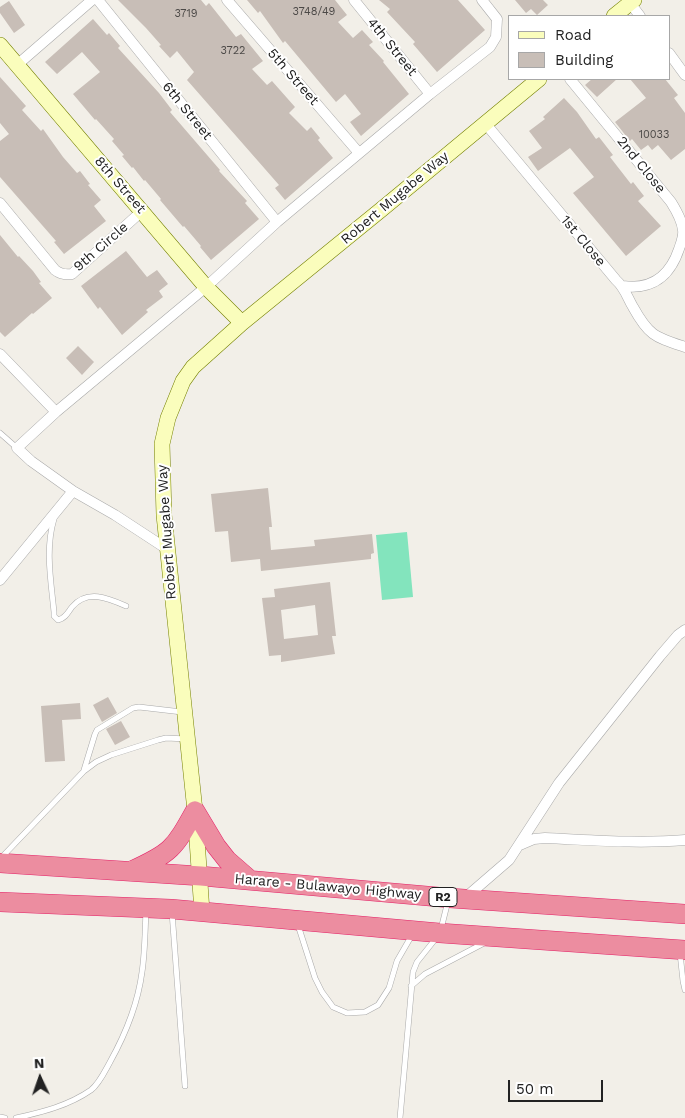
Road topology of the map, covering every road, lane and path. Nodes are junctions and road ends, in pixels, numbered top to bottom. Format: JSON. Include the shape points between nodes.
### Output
{"nodes":[{"id":1,"x":92,"y":0,"type":"edge"},
{"id":2,"x":98,"y":0,"type":"edge"},
{"id":3,"x":228,"y":0,"type":"edge"},
{"id":4,"x":354,"y":0,"type":"edge"},
{"id":5,"x":482,"y":0,"type":"edge"},
{"id":6,"x":632,"y":1,"type":"edge"},
{"id":7,"x":615,"y":15,"type":"edge"},
{"id":8,"x":639,"y":15,"type":"edge"},
{"id":9,"x":0,"y":45,"type":"edge"},
{"id":10,"x":670,"y":54,"type":"edge"},
{"id":11,"x":17,"y":65,"type":"junction"},
{"id":12,"x":685,"y":75,"type":"edge"},
{"id":13,"x":538,"y":80,"type":"edge"},
{"id":14,"x":571,"y":80,"type":"edge"},
{"id":15,"x":430,"y":94,"type":"junction"},
{"id":16,"x":485,"y":123,"type":"junction"},
{"id":17,"x":359,"y":153,"type":"junction"},
{"id":18,"x":0,"y":203,"type":"edge"},
{"id":19,"x":142,"y":211,"type":"junction"},
{"id":20,"x":277,"y":222,"type":"junction"},
{"id":21,"x":623,"y":286,"type":"junction"},
{"id":22,"x":206,"y":287,"type":"junction"},
{"id":23,"x":242,"y":323,"type":"junction"},
{"id":24,"x":685,"y":347,"type":"edge"},
{"id":25,"x":0,"y":354,"type":"edge"},
{"id":26,"x":56,"y":412,"type":"junction"},
{"id":27,"x":0,"y":433,"type":"edge"},
{"id":28,"x":17,"y":448,"type":"junction"},
{"id":29,"x":73,"y":491,"type":"junction"},
{"id":30,"x":53,"y":513,"type":"junction"},
{"id":31,"x":167,"y":549,"type":"junction"},
{"id":32,"x":0,"y":580,"type":"edge"},
{"id":33,"x":126,"y":606,"type":"dead end"},
{"id":34,"x":685,"y":630,"type":"edge"},
{"id":35,"x":184,"y":712,"type":"junction"},
{"id":36,"x":187,"y":739,"type":"junction"},
{"id":37,"x":84,"y":771,"type":"junction"},
{"id":38,"x":195,"y":811,"type":"junction"},
{"id":39,"x":685,"y":840,"type":"edge"},
{"id":40,"x":520,"y":844,"type":"junction"},
{"id":41,"x":0,"y":862,"type":"edge"},
{"id":42,"x":127,"y":872,"type":"junction"},
{"id":43,"x":201,"y":876,"type":"junction"},
{"id":44,"x":250,"y":880,"type":"junction"},
{"id":45,"x":457,"y":898,"type":"junction"},
{"id":46,"x":0,"y":902,"type":"edge"},
{"id":47,"x":146,"y":908,"type":"junction"},
{"id":48,"x":172,"y":909,"type":"junction"},
{"id":49,"x":202,"y":912,"type":"junction"},
{"id":50,"x":685,"y":914,"type":"edge"},
{"id":51,"x":296,"y":920,"type":"junction"},
{"id":52,"x":415,"y":930,"type":"junction"},
{"id":53,"x":440,"y":933,"type":"junction"},
{"id":54,"x":497,"y":937,"type":"junction"},
{"id":55,"x":682,"y":950,"type":"edge"},
{"id":56,"x":411,"y":986,"type":"junction"},
{"id":57,"x":685,"y":990,"type":"edge"},
{"id":58,"x":184,"y":1086,"type":"dead end"},
{"id":59,"x":0,"y":1117,"type":"edge"},
{"id":60,"x":5,"y":1118,"type":"edge"},
{"id":61,"x":16,"y":1118,"type":"edge"},
{"id":62,"x":400,"y":1118,"type":"edge"}],
"edges":[{"from":1,"to":11,"type":"street"},
{"from":2,"to":20,"type":"street","name":"6th Street"},
{"from":3,"to":17,"type":"street","name":"5th Street"},
{"from":4,"to":15,"type":"street","name":"4th Street"},
{"from":5,"to":15,"type":"street","via":[[497,19],[496,37],[490,47]]},
{"from":6,"to":7,"type":"street"},
{"from":6,"to":8,"type":"street"},
{"from":9,"to":11,"type":"street","name":"8th Street"},
{"from":10,"to":12,"type":"street"},
{"from":11,"to":19,"type":"street","name":"8th Street"},
{"from":13,"to":16,"type":"street","name":"Robert Mugabe Way"},
{"from":14,"to":21,"type":"street","name":"2nd Close","via":[[676,210],[683,230],[677,255],[663,276],[651,284],[635,288]]},
{"from":15,"to":17,"type":"street"},
{"from":16,"to":21,"type":"street","name":"1st Close"},
{"from":16,"to":23,"type":"street","name":"Robert Mugabe Way"},
{"from":17,"to":20,"type":"street"},
{"from":18,"to":19,"type":"street","name":"9th Circle","via":[[55,270],[67,275]]},
{"from":19,"to":22,"type":"street","name":"8th Street"},
{"from":20,"to":22,"type":"street"},
{"from":21,"to":24,"type":"street","name":"1st Close","via":[[647,329],[656,337]]},
{"from":22,"to":23,"type":"street","name":"8th Street"},
{"from":22,"to":26,"type":"street"},
{"from":23,"to":31,"type":"street","name":"Robert Mugabe Way","via":[[193,367],[183,381],[168,418],[162,444]]},
{"from":25,"to":26,"type":"street"},
{"from":26,"to":28,"type":"street"},
{"from":27,"to":28,"type":"lane"},
{"from":28,"to":29,"type":"street"},
{"from":29,"to":30,"type":"street"},
{"from":29,"to":31,"type":"street"},
{"from":30,"to":32,"type":"street"},
{"from":30,"to":33,"type":"lane","via":[[48,551],[56,619],[62,619],[76,603],[89,596]]},
{"from":31,"to":35,"type":"street","name":"Robert Mugabe Way"},
{"from":34,"to":40,"type":"street","via":[[660,656],[559,783]]},
{"from":35,"to":36,"type":"street","name":"Robert Mugabe Way"},
{"from":35,"to":37,"type":"lane","via":[[139,707],[128,710],[98,730]]},
{"from":36,"to":37,"type":"lane","via":[[158,740],[103,759]]},
{"from":36,"to":38,"type":"street","name":"Robert Mugabe Way"},
{"from":37,"to":41,"type":"lane"},
{"from":38,"to":42,"type":"highway","via":[[173,847],[156,860]]},
{"from":38,"to":43,"type":"street","name":"Robert Mugabe Way"},
{"from":38,"to":44,"type":"highway","via":[[227,860]]},
{"from":39,"to":40,"type":"street","via":[[617,842],[545,838]]},
{"from":40,"to":45,"type":"street","via":[[509,860]]},
{"from":41,"to":42,"type":"highway","name":"Harare - Bulawayo Highway","number":"R2"},
{"from":42,"to":43,"type":"highway","name":"Harare - Bulawayo Highway","number":"R2"},
{"from":43,"to":44,"type":"highway","name":"Harare - Bulawayo Highway","number":"R2"},
{"from":43,"to":49,"type":"street","name":"Robert Mugabe Way"},
{"from":44,"to":45,"type":"highway","name":"Harare - Bulawayo Highway","number":"R2"},
{"from":45,"to":50,"type":"highway","name":"Harare - Bulawayo Highway","number":"R2"},
{"from":45,"to":53,"type":"lane"},
{"from":46,"to":47,"type":"highway"},
{"from":47,"to":48,"type":"highway"},
{"from":47,"to":61,"type":"lane","via":[[138,993],[121,1042],[105,1071],[92,1089],[68,1103]]},
{"from":48,"to":49,"type":"highway"},
{"from":48,"to":58,"type":"lane"},
{"from":49,"to":51,"type":"highway"},
{"from":51,"to":52,"type":"highway"},
{"from":51,"to":52,"type":"lane","via":[[322,992],[332,1006],[347,1013],[365,1012],[378,1005]]},
{"from":52,"to":53,"type":"highway"},
{"from":53,"to":54,"type":"highway"},
{"from":53,"to":56,"type":"lane","via":[[417,962]]},
{"from":54,"to":55,"type":"highway"},
{"from":54,"to":56,"type":"lane","via":[[425,974]]},
{"from":55,"to":57,"type":"lane"},
{"from":56,"to":62,"type":"lane"},
{"from":59,"to":60,"type":"lane"}]}
